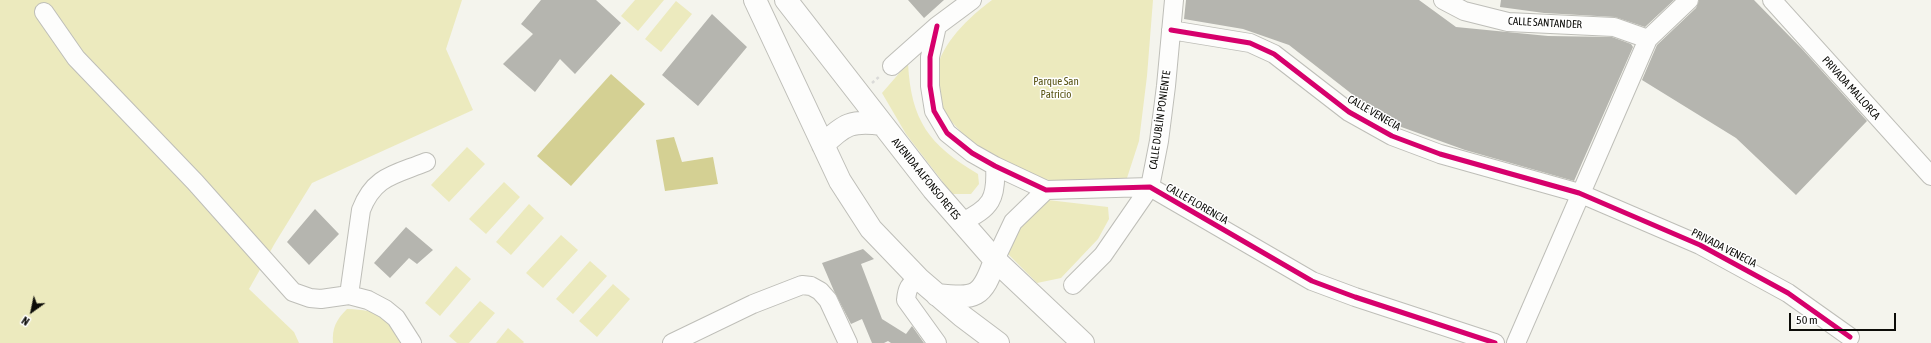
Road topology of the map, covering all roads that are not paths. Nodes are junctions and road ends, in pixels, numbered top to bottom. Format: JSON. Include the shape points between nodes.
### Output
{"nodes":[{"id":1,"x":755,"y":0,"type":"edge"},
{"id":2,"x":786,"y":0,"type":"edge"},
{"id":3,"x":972,"y":0,"type":"edge"},
{"id":4,"x":1174,"y":0,"type":"edge"},
{"id":5,"x":1443,"y":0,"type":"edge"},
{"id":6,"x":1689,"y":0,"type":"edge"},
{"id":7,"x":1772,"y":0,"type":"edge"},
{"id":8,"x":44,"y":12,"type":"dead end"},
{"id":9,"x":937,"y":26,"type":"junction"},
{"id":10,"x":1171,"y":30,"type":"junction"},
{"id":11,"x":1648,"y":39,"type":"junction"},
{"id":12,"x":892,"y":66,"type":"dead end"},
{"id":13,"x":882,"y":124,"type":"junction"},
{"id":14,"x":824,"y":145,"type":"junction"},
{"id":15,"x":426,"y":162,"type":"dead end"},
{"id":16,"x":995,"y":166,"type":"junction"},
{"id":17,"x":1931,"y":176,"type":"edge"},
{"id":18,"x":1150,"y":187,"type":"junction"},
{"id":19,"x":1046,"y":190,"type":"junction"},
{"id":20,"x":1579,"y":193,"type":"junction"},
{"id":21,"x":987,"y":208,"type":"junction"},
{"id":22,"x":962,"y":222,"type":"junction"},
{"id":23,"x":1013,"y":222,"type":"junction"},
{"id":24,"x":995,"y":260,"type":"junction"},
{"id":25,"x":919,"y":279,"type":"junction"},
{"id":26,"x":1073,"y":285,"type":"dead end"},
{"id":27,"x":349,"y":295,"type":"junction"},
{"id":28,"x":937,"y":295,"type":"junction"},
{"id":29,"x":1850,"y":337,"type":"dead end"},
{"id":30,"x":994,"y":341,"type":"edge"},
{"id":31,"x":412,"y":343,"type":"edge"},
{"id":32,"x":672,"y":343,"type":"edge"},
{"id":33,"x":848,"y":343,"type":"edge"},
{"id":34,"x":937,"y":343,"type":"edge"},
{"id":35,"x":1083,"y":343,"type":"edge"},
{"id":36,"x":1495,"y":343,"type":"edge"},
{"id":37,"x":1516,"y":343,"type":"edge"}],
"edges":[{"from":1,"to":14,"type":"main road"},
{"from":2,"to":13,"type":"main road","name":"AVENIDA ALFONSO REYES"},
{"from":3,"to":9,"type":"street"},
{"from":4,"to":10,"type":"street","name":"CALLE DUBLÍN PONIENTE"},
{"from":5,"to":11,"type":"street","name":"CALLE SANTANDER","via":[[1464,11],[1508,22],[1614,27]]},
{"from":6,"to":11,"type":"street"},
{"from":7,"to":17,"type":"street","name":"PRIVADA MALLORCA"},
{"from":8,"to":27,"type":"street","via":[[76,58],[196,182],[293,292],[321,299]]},
{"from":9,"to":12,"type":"street"},
{"from":9,"to":16,"type":"street","name":"CALLE FLORENCIA","via":[[930,65],[934,111],[947,133],[972,153]]},
{"from":10,"to":18,"type":"street","name":"CALLE DUBLÍN PONIENTE","via":[[1159,141]]},
{"from":10,"to":20,"type":"street","name":"CALLE VENECIA","via":[[1250,43],[1274,54],[1349,112],[1392,136],[1440,154]]},
{"from":11,"to":20,"type":"street"},
{"from":13,"to":14,"type":"main road","via":[[848,124]]},
{"from":13,"to":22,"type":"main road","name":"AVENIDA ALFONSO REYES"},
{"from":14,"to":25,"type":"main road","via":[[840,181],[871,229]]},
{"from":15,"to":27,"type":"street","via":[[373,186],[366,198],[361,210]]},
{"from":16,"to":19,"type":"street","name":"CALLE FLORENCIA"},
{"from":16,"to":21,"type":"street","via":[[994,194]]},
{"from":18,"to":19,"type":"street","name":"CALLE FLORENCIA"},
{"from":18,"to":26,"type":"street","name":"CALLE DUBLÍN PONIENTE","via":[[1112,243]]},
{"from":18,"to":36,"type":"street","name":"CALLE FLORENCIA","via":[[1312,281]]},
{"from":19,"to":23,"type":"street"},
{"from":20,"to":29,"type":"street","name":"PRIVADA VENECIA","via":[[1714,253],[1788,293]]},
{"from":20,"to":37,"type":"street"},
{"from":21,"to":22,"type":"street"},
{"from":21,"to":23,"type":"street"},
{"from":22,"to":24,"type":"main road","name":"AVENIDA ALFONSO REYES"},
{"from":23,"to":24,"type":"street"},
{"from":24,"to":28,"type":"main road","via":[[989,278],[974,294],[964,298]]},
{"from":24,"to":35,"type":"main road","name":"AVENIDA ALFONSO REYES"},
{"from":25,"to":28,"type":"main road"},
{"from":25,"to":34,"type":"street","via":[[908,288],[906,300]]},
{"from":27,"to":31,"type":"street","via":[[368,300],[386,309],[396,318]]},
{"from":28,"to":30,"type":"main road"},
{"from":32,"to":33,"type":"street","via":[[753,304],[802,285],[812,286],[828,300]]}]}
